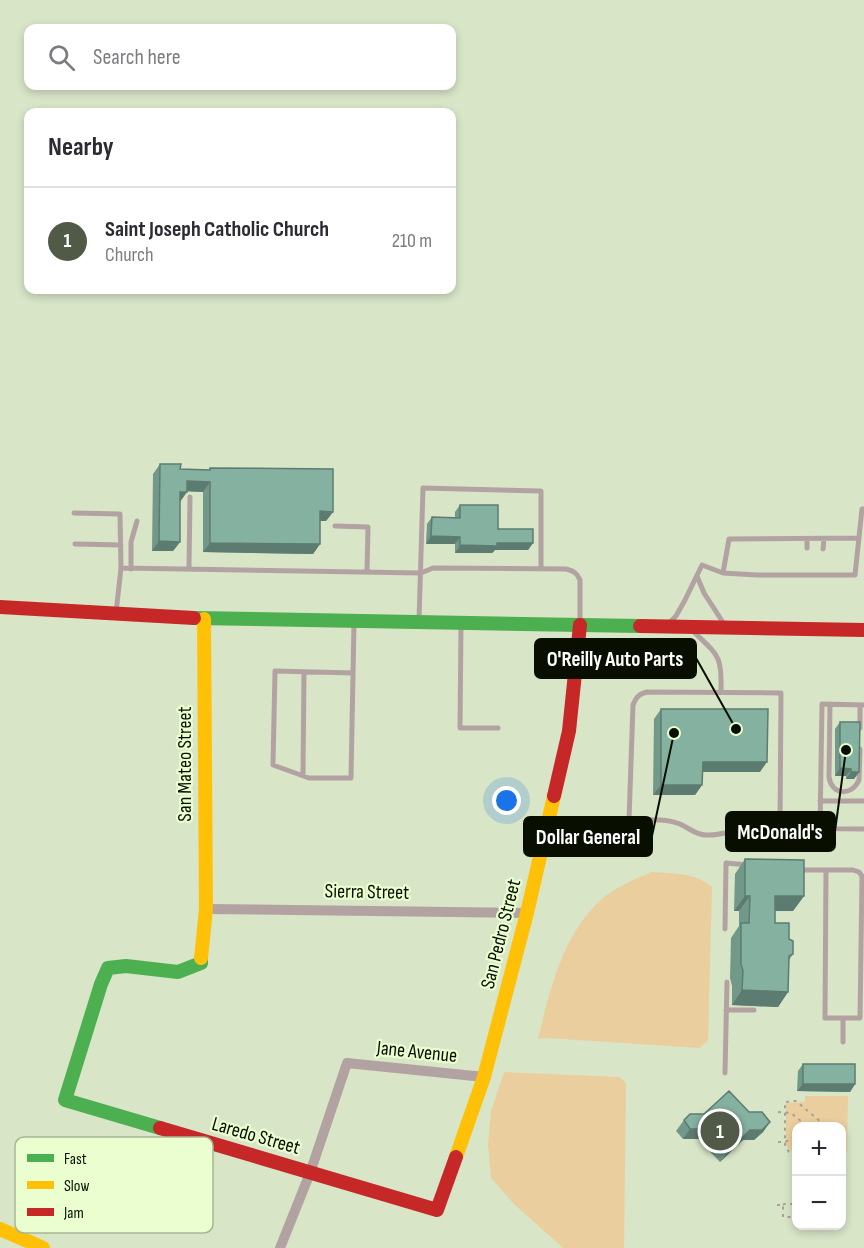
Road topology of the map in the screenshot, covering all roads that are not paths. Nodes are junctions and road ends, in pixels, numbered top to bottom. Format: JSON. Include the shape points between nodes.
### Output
{"nodes":[{"id":1,"x":190,"y":497,"type":"edge"},
{"id":2,"x":864,"y":509,"type":"edge"},
{"id":3,"x":74,"y":513,"type":"dead end"},
{"id":4,"x":137,"y":521,"type":"dead end"},
{"id":5,"x":335,"y":526,"type":"dead end"},
{"id":6,"x":859,"y":538,"type":"junction"},
{"id":7,"x":758,"y":539,"type":"junction"},
{"id":8,"x":777,"y":539,"type":"junction"},
{"id":9,"x":791,"y":539,"type":"junction"},
{"id":10,"x":807,"y":539,"type":"junction"},
{"id":11,"x":824,"y":539,"type":"junction"},
{"id":12,"x":75,"y":544,"type":"dead end"},
{"id":13,"x":121,"y":545,"type":"junction"},
{"id":14,"x":757,"y":547,"type":"dead end"},
{"id":15,"x":777,"y":547,"type":"dead end"},
{"id":16,"x":791,"y":548,"type":"dead end"},
{"id":17,"x":807,"y":548,"type":"dead end"},
{"id":18,"x":823,"y":549,"type":"dead end"},
{"id":19,"x":757,"y":566,"type":"dead end"},
{"id":20,"x":775,"y":566,"type":"dead end"},
{"id":21,"x":790,"y":566,"type":"dead end"},
{"id":22,"x":807,"y":566,"type":"dead end"},
{"id":23,"x":822,"y":567,"type":"dead end"},
{"id":24,"x":121,"y":568,"type":"junction"},
{"id":25,"x":131,"y":569,"type":"junction"},
{"id":26,"x":541,"y":569,"type":"junction"},
{"id":27,"x":189,"y":570,"type":"junction"},
{"id":28,"x":368,"y":572,"type":"junction"},
{"id":29,"x":421,"y":573,"type":"junction"},
{"id":30,"x":723,"y":573,"type":"junction"},
{"id":31,"x":757,"y":575,"type":"junction"},
{"id":32,"x":775,"y":575,"type":"junction"},
{"id":33,"x":790,"y":575,"type":"junction"},
{"id":34,"x":807,"y":575,"type":"junction"},
{"id":35,"x":821,"y":575,"type":"junction"},
{"id":36,"x":697,"y":576,"type":"junction"},
{"id":37,"x":0,"y":607,"type":"edge"},
{"id":38,"x":116,"y":615,"type":"junction"},
{"id":39,"x":204,"y":619,"type":"junction"},
{"id":40,"x":354,"y":622,"type":"junction"},
{"id":41,"x":419,"y":623,"type":"junction"},
{"id":42,"x":461,"y":624,"type":"junction"},
{"id":43,"x":580,"y":625,"type":"junction"},
{"id":44,"x":667,"y":626,"type":"junction"},
{"id":45,"x":688,"y":626,"type":"junction"},
{"id":46,"x":726,"y":627,"type":"junction"},
{"id":47,"x":864,"y":630,"type":"edge"},
{"id":48,"x":304,"y":672,"type":"junction"},
{"id":49,"x":353,"y":673,"type":"junction"},
{"id":50,"x":721,"y":692,"type":"junction"},
{"id":51,"x":830,"y":704,"type":"junction"},
{"id":52,"x":862,"y":705,"type":"edge"},
{"id":53,"x":498,"y":728,"type":"dead end"},
{"id":54,"x":860,"y":737,"type":"edge"},
{"id":55,"x":860,"y":747,"type":"edge"},
{"id":56,"x":303,"y":776,"type":"junction"},
{"id":57,"x":820,"y":801,"type":"junction"},
{"id":58,"x":864,"y":801,"type":"edge"},
{"id":59,"x":549,"y":819,"type":"junction"},
{"id":60,"x":629,"y":820,"type":"junction"},
{"id":61,"x":780,"y":828,"type":"junction"},
{"id":62,"x":820,"y":828,"type":"junction"},
{"id":63,"x":864,"y":829,"type":"edge"},
{"id":64,"x":749,"y":865,"type":"edge"},
{"id":65,"x":796,"y":870,"type":"edge"},
{"id":66,"x":826,"y":870,"type":"junction"},
{"id":67,"x":863,"y":876,"type":"edge"},
{"id":68,"x":206,"y":909,"type":"junction"},
{"id":69,"x":527,"y":914,"type":"junction"},
{"id":70,"x":725,"y":929,"type":"dead end"},
{"id":71,"x":726,"y":982,"type":"dead end"},
{"id":72,"x":726,"y":1010,"type":"junction"},
{"id":73,"x":754,"y":1010,"type":"edge"},
{"id":74,"x":843,"y":1018,"type":"junction"},
{"id":75,"x":843,"y":1042,"type":"dead end"},
{"id":76,"x":725,"y":1073,"type":"dead end"},
{"id":77,"x":483,"y":1077,"type":"junction"},
{"id":78,"x":65,"y":1100,"type":"joint"},
{"id":79,"x":189,"y":1137,"type":"edge"},
{"id":80,"x":213,"y":1144,"type":"edge"},
{"id":81,"x":310,"y":1173,"type":"junction"},
{"id":82,"x":437,"y":1209,"type":"joint"},
{"id":83,"x":0,"y":1229,"type":"edge"},
{"id":84,"x":43,"y":1248,"type":"edge"},
{"id":85,"x":280,"y":1248,"type":"edge"}],
"edges":[{"from":1,"to":27,"type":"lane"},
{"from":2,"to":6,"type":"lane"},
{"from":3,"to":13,"type":"lane","via":[[120,514]]},
{"from":4,"to":25,"type":"lane","via":[[131,542]]},
{"from":5,"to":28,"type":"lane","via":[[368,527]]},
{"from":6,"to":11,"type":"lane"},
{"from":6,"to":35,"type":"lane","via":[[855,575]]},
{"from":7,"to":8,"type":"lane"},
{"from":7,"to":14,"type":"lane"},
{"from":7,"to":30,"type":"lane","via":[[729,539]]},
{"from":8,"to":9,"type":"lane"},
{"from":8,"to":15,"type":"lane"},
{"from":9,"to":10,"type":"lane"},
{"from":9,"to":16,"type":"lane"},
{"from":10,"to":11,"type":"lane"},
{"from":10,"to":17,"type":"lane"},
{"from":11,"to":18,"type":"lane"},
{"from":12,"to":13,"type":"lane"},
{"from":13,"to":24,"type":"lane"},
{"from":19,"to":31,"type":"lane"},
{"from":20,"to":32,"type":"lane"},
{"from":21,"to":33,"type":"lane"},
{"from":22,"to":34,"type":"lane"},
{"from":23,"to":35,"type":"lane"},
{"from":24,"to":25,"type":"lane"},
{"from":24,"to":38,"type":"lane"},
{"from":25,"to":27,"type":"lane"},
{"from":26,"to":29,"type":"lane","via":[[433,568]]},
{"from":26,"to":29,"type":"lane","via":[[541,491],[423,488]]},
{"from":26,"to":43,"type":"lane","via":[[566,569],[577,574]]},
{"from":27,"to":28,"type":"lane"},
{"from":28,"to":29,"type":"lane"},
{"from":29,"to":41,"type":"lane"},
{"from":30,"to":31,"type":"lane"},
{"from":30,"to":36,"type":"lane","via":[[702,565]]},
{"from":31,"to":32,"type":"lane"},
{"from":32,"to":33,"type":"lane"},
{"from":33,"to":34,"type":"lane"},
{"from":34,"to":35,"type":"lane"},
{"from":36,"to":44,"type":"lane"},
{"from":36,"to":46,"type":"lane"},
{"from":37,"to":38,"type":"street"},
{"from":38,"to":39,"type":"street"},
{"from":39,"to":40,"type":"street"},
{"from":39,"to":68,"type":"street","name":"San Mateo Street"},
{"from":40,"to":41,"type":"street"},
{"from":40,"to":49,"type":"lane"},
{"from":41,"to":42,"type":"street"},
{"from":42,"to":43,"type":"street"},
{"from":42,"to":53,"type":"lane","via":[[460,728]]},
{"from":43,"to":44,"type":"street"},
{"from":43,"to":59,"type":"street","name":"San Pedro Street","via":[[569,731]]},
{"from":44,"to":45,"type":"street"},
{"from":45,"to":46,"type":"street"},
{"from":45,"to":50,"type":"lane","via":[[720,661]]},
{"from":46,"to":47,"type":"street"},
{"from":48,"to":49,"type":"lane"},
{"from":48,"to":56,"type":"lane"},
{"from":48,"to":56,"type":"lane","via":[[275,671],[273,765]]},
{"from":49,"to":56,"type":"lane","via":[[351,778]]},
{"from":50,"to":60,"type":"lane","via":[[647,692],[636,698]]},
{"from":50,"to":61,"type":"lane","via":[[781,693]]},
{"from":51,"to":52,"type":"lane"},
{"from":51,"to":55,"type":"lane","via":[[829,777],[837,790],[849,791],[858,784]]},
{"from":51,"to":57,"type":"lane","via":[[822,704]]},
{"from":52,"to":54,"type":"lane"},
{"from":57,"to":58,"type":"lane"},
{"from":57,"to":62,"type":"lane"},
{"from":59,"to":60,"type":"lane"},
{"from":59,"to":69,"type":"street","name":"San Pedro Street"},
{"from":60,"to":61,"type":"lane","via":[[664,820],[703,835]]},
{"from":61,"to":62,"type":"lane"},
{"from":62,"to":63,"type":"lane"},
{"from":64,"to":70,"type":"lane","via":[[726,863]]},
{"from":65,"to":66,"type":"lane"},
{"from":66,"to":67,"type":"lane","via":[[853,870]]},
{"from":66,"to":74,"type":"lane","via":[[825,1018]]},
{"from":67,"to":74,"type":"lane","via":[[860,1018]]},
{"from":68,"to":69,"type":"street","name":"Sierra Street"},
{"from":68,"to":78,"type":"street","name":"San Mateo Street","via":[[201,963],[178,972],[126,966],[108,968]]},
{"from":69,"to":77,"type":"street","name":"San Pedro Street"},
{"from":71,"to":72,"type":"lane"},
{"from":72,"to":73,"type":"lane"},
{"from":72,"to":76,"type":"lane"},
{"from":74,"to":75,"type":"lane"},
{"from":77,"to":81,"type":"street","name":"Jane Avenue","via":[[347,1063]]},
{"from":77,"to":82,"type":"street","name":"San Pedro Street"},
{"from":78,"to":79,"type":"street","name":"Laredo Street"},
{"from":80,"to":81,"type":"street","name":"Laredo Street"},
{"from":81,"to":82,"type":"street","name":"Laredo Street"},
{"from":81,"to":85,"type":"street"},
{"from":83,"to":84,"type":"street"}]}
